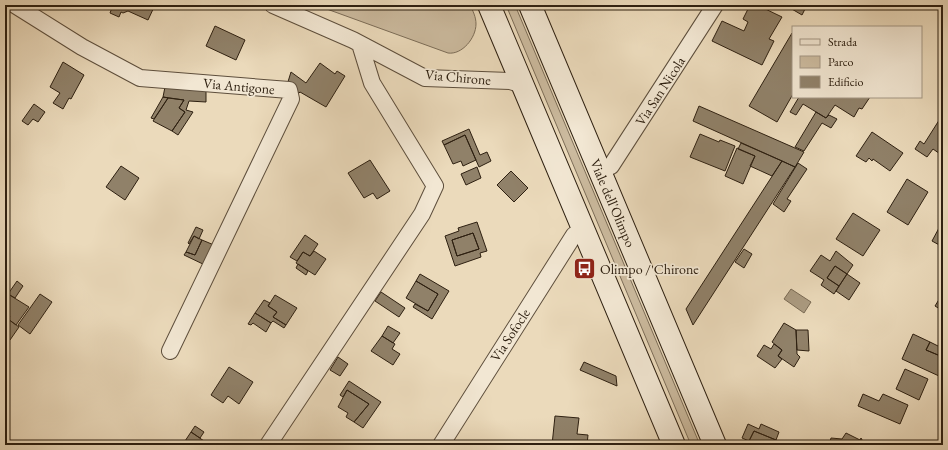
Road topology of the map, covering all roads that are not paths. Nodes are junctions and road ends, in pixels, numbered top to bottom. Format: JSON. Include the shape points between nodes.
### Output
{"nodes":[{"id":1,"x":15,"y":5,"type":"edge"},
{"id":2,"x":273,"y":5,"type":"edge"},
{"id":3,"x":489,"y":5,"type":"edge"},
{"id":4,"x":530,"y":5,"type":"edge"},
{"id":5,"x":715,"y":5,"type":"edge"},
{"id":6,"x":356,"y":42,"type":"junction"},
{"id":7,"x":523,"y":85,"type":"junction"},
{"id":8,"x":600,"y":171,"type":"junction"},
{"id":9,"x":584,"y":231,"type":"junction"},
{"id":10,"x":170,"y":351,"type":"dead end"},
{"id":11,"x":268,"y":445,"type":"edge"},
{"id":12,"x":441,"y":445,"type":"edge"},
{"id":13,"x":674,"y":445,"type":"edge"},
{"id":14,"x":715,"y":445,"type":"edge"}],
"edges":[{"from":1,"to":10,"type":"street","name":"Via Antigone","via":[[82,48],[140,78],[289,90],[291,99]]},
{"from":2,"to":6,"type":"street","name":"Via Chirone"},
{"from":3,"to":7,"type":"street"},
{"from":4,"to":8,"type":"street","name":"Viale dell'Olimpo"},
{"from":5,"to":8,"type":"street","name":"Via San Nicola","via":[[611,166]]},
{"from":6,"to":7,"type":"street","name":"Via Chirone","via":[[425,78],[510,82]]},
{"from":6,"to":11,"type":"street","via":[[372,83],[435,186],[422,214]]},
{"from":7,"to":9,"type":"street"},
{"from":8,"to":14,"type":"street","name":"Viale dell'Olimpo"},
{"from":9,"to":12,"type":"street","name":"Via Sofocle","via":[[574,234]]},
{"from":9,"to":13,"type":"street"}]}
